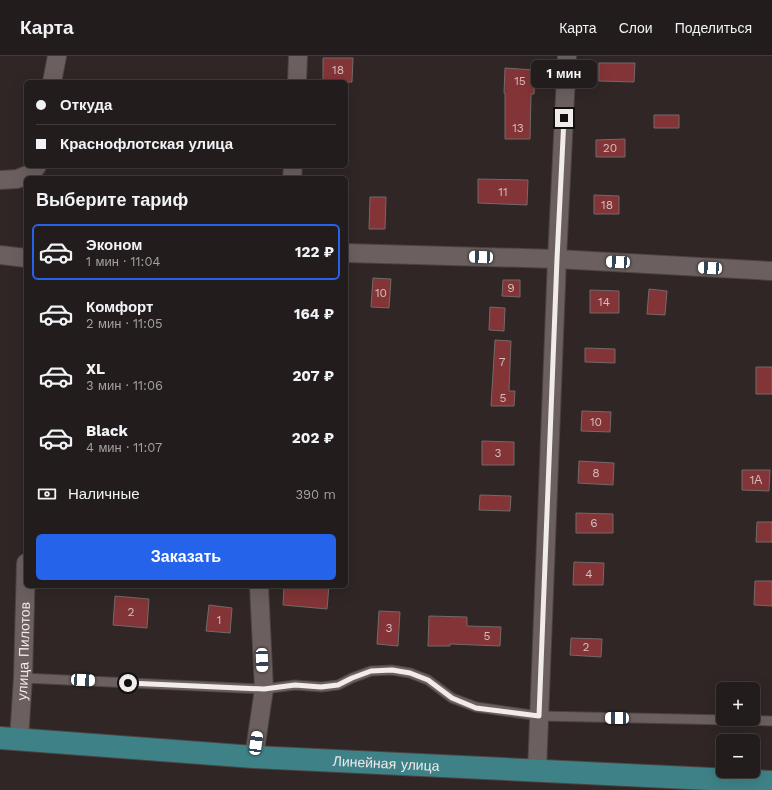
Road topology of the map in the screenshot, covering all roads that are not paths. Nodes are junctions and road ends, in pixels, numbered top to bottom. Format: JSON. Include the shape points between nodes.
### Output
{"nodes":[{"id":1,"x":57,"y":56,"type":"edge"},
{"id":2,"x":298,"y":56,"type":"edge"},
{"id":3,"x":567,"y":56,"type":"edge"},
{"id":4,"x":52,"y":80,"type":"edge"},
{"id":5,"x":297,"y":80,"type":"edge"},
{"id":6,"x":36,"y":168,"type":"edge"},
{"id":7,"x":24,"y":176,"type":"edge"},
{"id":8,"x":24,"y":176,"type":"edge"},
{"id":9,"x":0,"y":180,"type":"edge"},
{"id":10,"x":348,"y":253,"type":"edge"},
{"id":11,"x":0,"y":256,"type":"edge"},
{"id":12,"x":24,"y":258,"type":"edge"},
{"id":13,"x":557,"y":259,"type":"junction"},
{"id":14,"x":772,"y":271,"type":"edge"},
{"id":15,"x":25,"y":588,"type":"edge"},
{"id":16,"x":259,"y":588,"type":"edge"},
{"id":17,"x":23,"y":678,"type":"junction"},
{"id":18,"x":264,"y":689,"type":"junction"},
{"id":19,"x":539,"y":716,"type":"junction"},
{"id":20,"x":772,"y":720,"type":"edge"},
{"id":21,"x":10,"y":739,"type":"edge"},
{"id":22,"x":254,"y":756,"type":"junction"},
{"id":23,"x":537,"y":771,"type":"junction"},
{"id":24,"x":772,"y":782,"type":"edge"}],
"edges":[{"from":1,"to":4,"type":"street"},
{"from":2,"to":5,"type":"street"},
{"from":3,"to":13,"type":"street"},
{"from":6,"to":8,"type":"street"},
{"from":7,"to":9,"type":"street"},
{"from":10,"to":13,"type":"street"},
{"from":11,"to":12,"type":"street"},
{"from":13,"to":14,"type":"street"},
{"from":13,"to":19,"type":"street"},
{"from":15,"to":17,"type":"street","name":"улица Пилотов"},
{"from":16,"to":18,"type":"street"},
{"from":17,"to":18,"type":"lane"},
{"from":17,"to":21,"type":"street","name":"улица Пилотов"},
{"from":18,"to":19,"type":"lane","via":[[295,685],[338,685],[371,671],[392,670],[428,680],[452,698],[476,708]]},
{"from":18,"to":22,"type":"street"},
{"from":19,"to":20,"type":"lane"},
{"from":19,"to":23,"type":"street"},
{"from":21,"to":22,"type":"main road","name":"Линейная улица"},
{"from":22,"to":23,"type":"main road","name":"Линейная улица"},
{"from":23,"to":24,"type":"main road","name":"Линейная улица","via":[[652,780]]}]}
